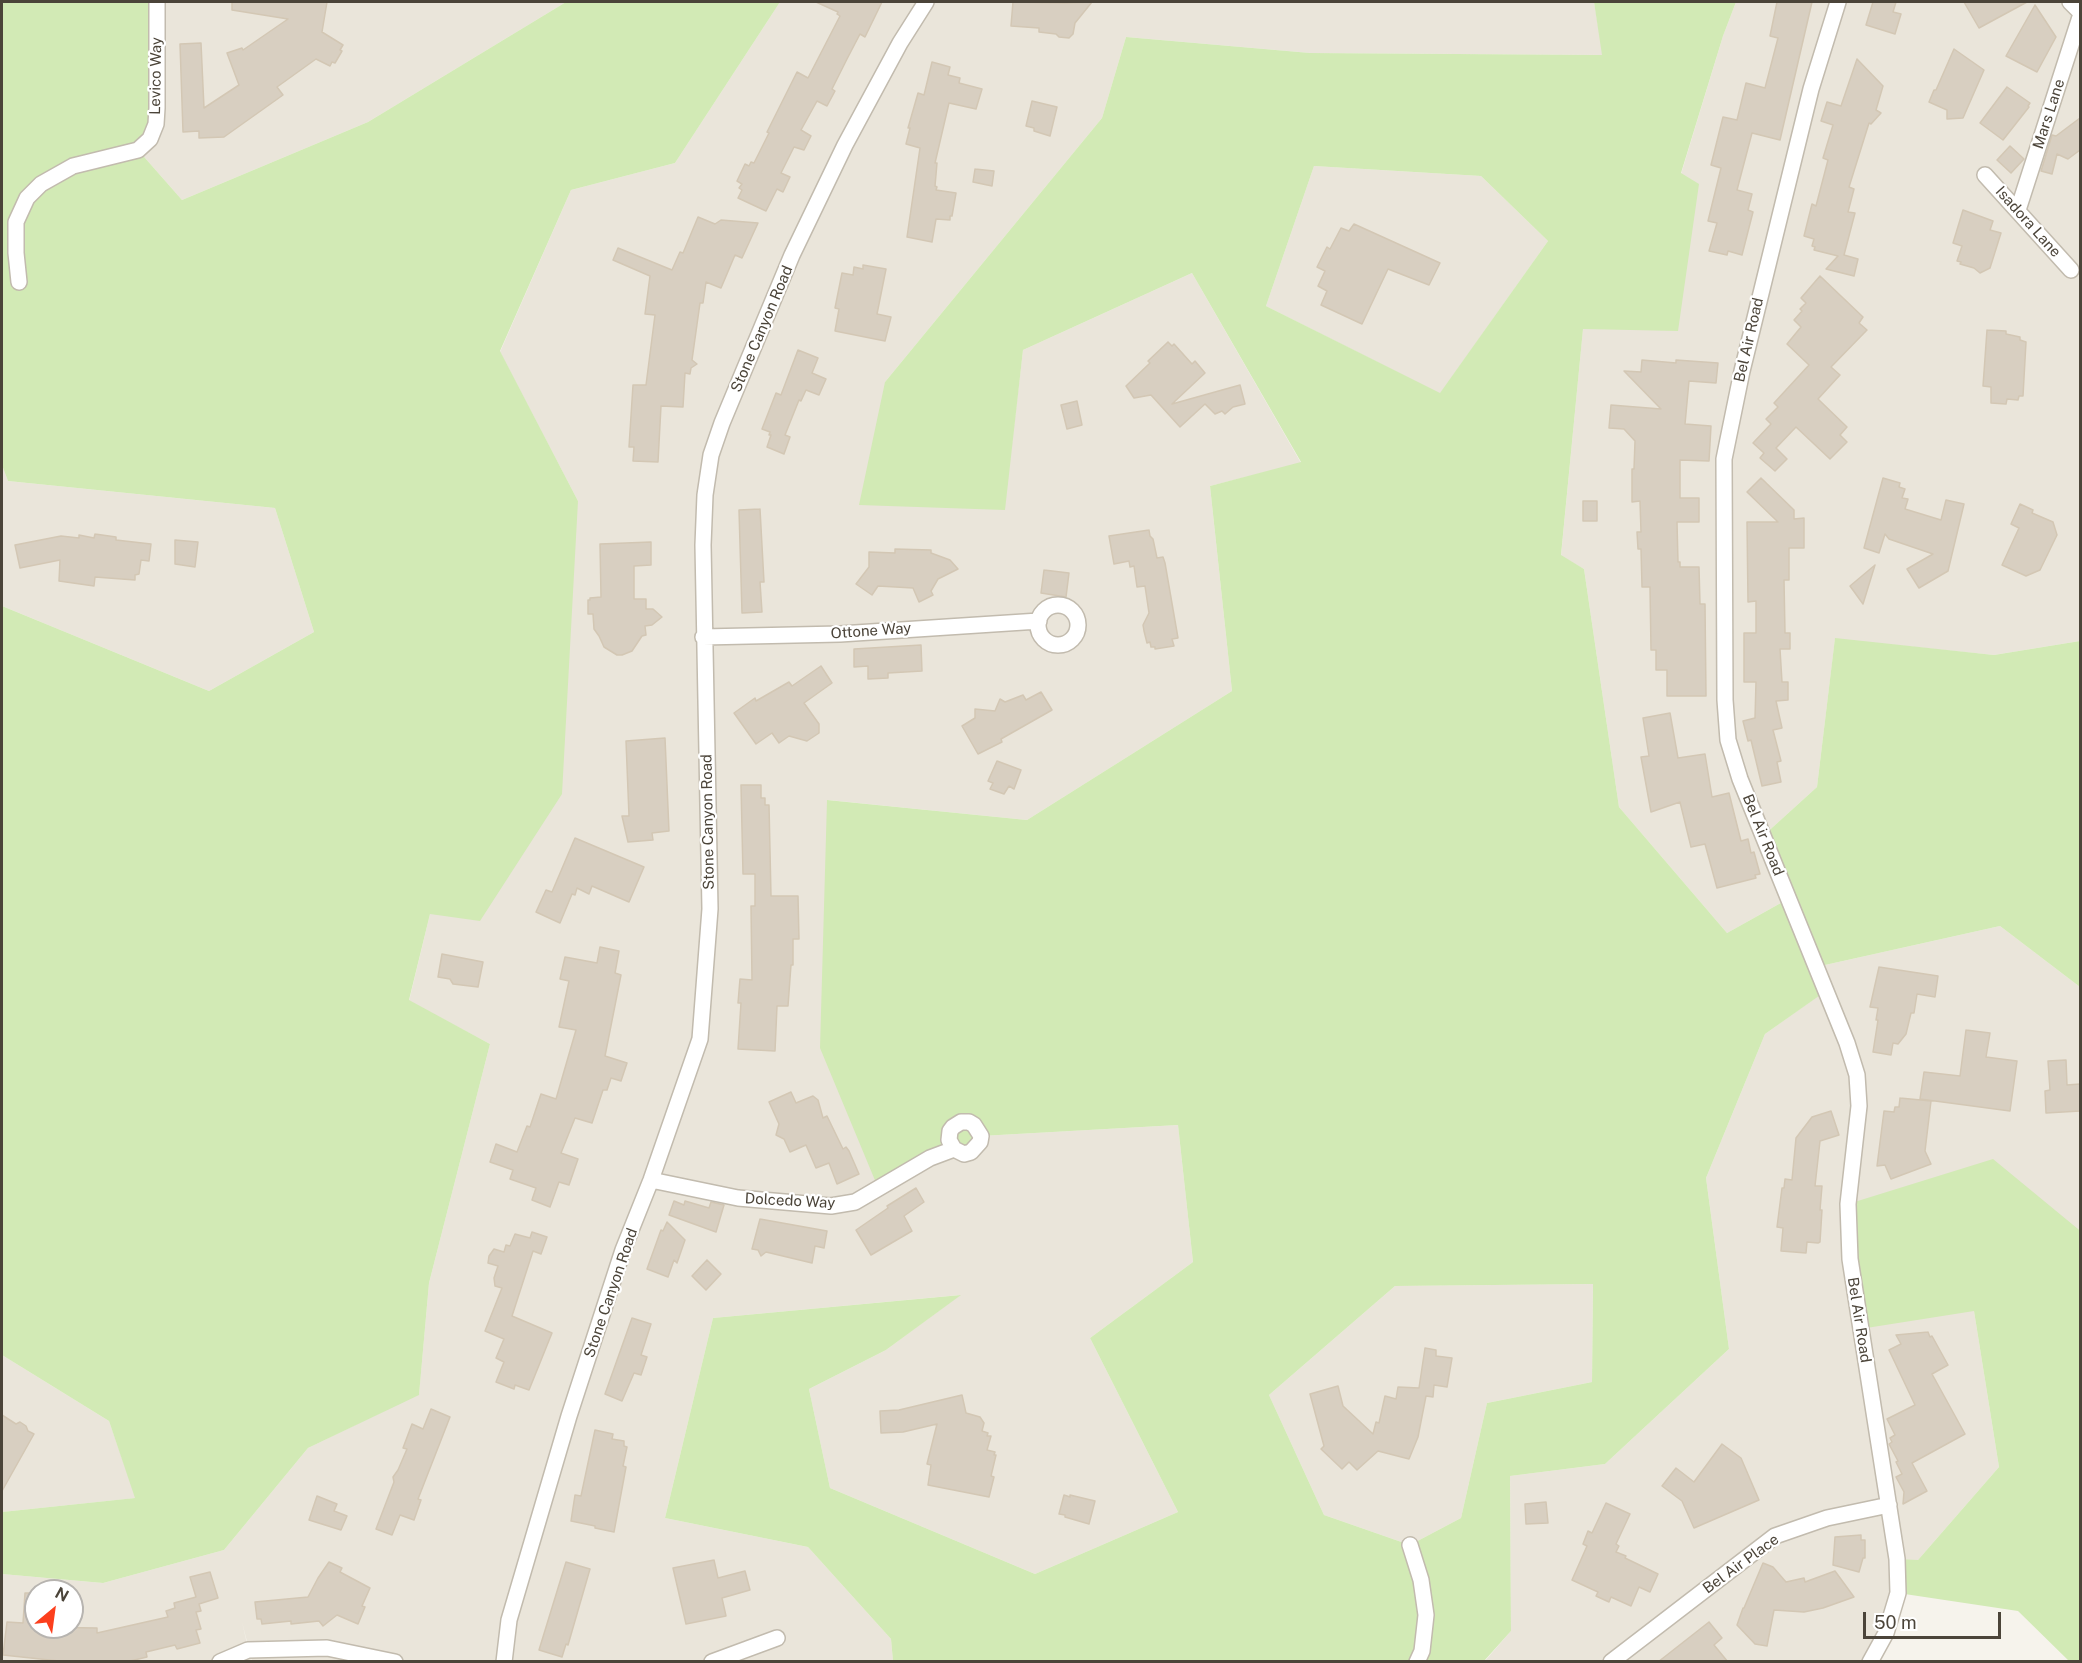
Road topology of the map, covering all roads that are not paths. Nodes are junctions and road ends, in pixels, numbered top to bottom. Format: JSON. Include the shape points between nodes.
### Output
{"nodes":[{"id":1,"x":157,"y":2,"type":"edge"},
{"id":2,"x":926,"y":2,"type":"edge"},
{"id":3,"x":1839,"y":2,"type":"edge"},
{"id":4,"x":2070,"y":2,"type":"edge"},
{"id":5,"x":2080,"y":12,"type":"edge"},
{"id":6,"x":2080,"y":17,"type":"edge"},
{"id":7,"x":1985,"y":175,"type":"dead end"},
{"id":8,"x":2018,"y":210,"type":"junction"},
{"id":9,"x":2071,"y":270,"type":"dead end"},
{"id":10,"x":19,"y":282,"type":"dead end"},
{"id":11,"x":1039,"y":621,"type":"dead end"},
{"id":12,"x":703,"y":637,"type":"junction"},
{"id":13,"x":954,"y":1149,"type":"dead end"},
{"id":14,"x":651,"y":1180,"type":"junction"},
{"id":15,"x":1889,"y":1505,"type":"junction"},
{"id":16,"x":1410,"y":1545,"type":"dead end"},
{"id":17,"x":777,"y":1638,"type":"dead end"},
{"id":18,"x":220,"y":1662,"type":"edge"},
{"id":19,"x":395,"y":1662,"type":"edge"},
{"id":20,"x":504,"y":1662,"type":"edge"},
{"id":21,"x":712,"y":1662,"type":"edge"},
{"id":22,"x":1418,"y":1662,"type":"edge"},
{"id":23,"x":1611,"y":1662,"type":"edge"},
{"id":24,"x":1870,"y":1662,"type":"edge"}],
"edges":[{"from":1,"to":10,"type":"street","name":"Levico Way","via":[[157,108],[150,139],[138,150],[73,166],[41,184],[27,198],[16,222]]},
{"from":2,"to":12,"type":"street","name":"Stone Canyon Road","via":[[844,145],[792,255],[722,423],[711,455],[705,495]]},
{"from":3,"to":15,"type":"street","name":"Bel Air Road","via":[[1808,100],[1724,459],[1725,700],[1728,740],[1740,779],[1857,1076],[1860,1105],[1848,1204],[1850,1259]]},
{"from":4,"to":5,"type":"street"},
{"from":6,"to":8,"type":"street","name":"Mars Lane"},
{"from":7,"to":8,"type":"street","name":"Isadora Lane"},
{"from":8,"to":9,"type":"street","name":"Isadora Lane"},
{"from":11,"to":12,"type":"street","name":"Ottone Way","via":[[840,634]]},
{"from":12,"to":14,"type":"street","name":"Stone Canyon Road","via":[[710,909],[700,1039]]},
{"from":13,"to":14,"type":"street","name":"Dolcedo Way","via":[[930,1158],[855,1202],[831,1206],[738,1198]]},
{"from":14,"to":20,"type":"street","name":"Stone Canyon Road","via":[[623,1250],[539,1514],[509,1620]]},
{"from":15,"to":23,"type":"street","name":"Bel Air Place","via":[[1827,1518],[1775,1536]]},
{"from":15,"to":24,"type":"street","name":"Bel Air Road","via":[[1898,1593],[1886,1634]]},
{"from":16,"to":22,"type":"street","via":[[1426,1615]]},
{"from":17,"to":21,"type":"street"},
{"from":18,"to":19,"type":"street","via":[[248,1650],[327,1648]]}]}
